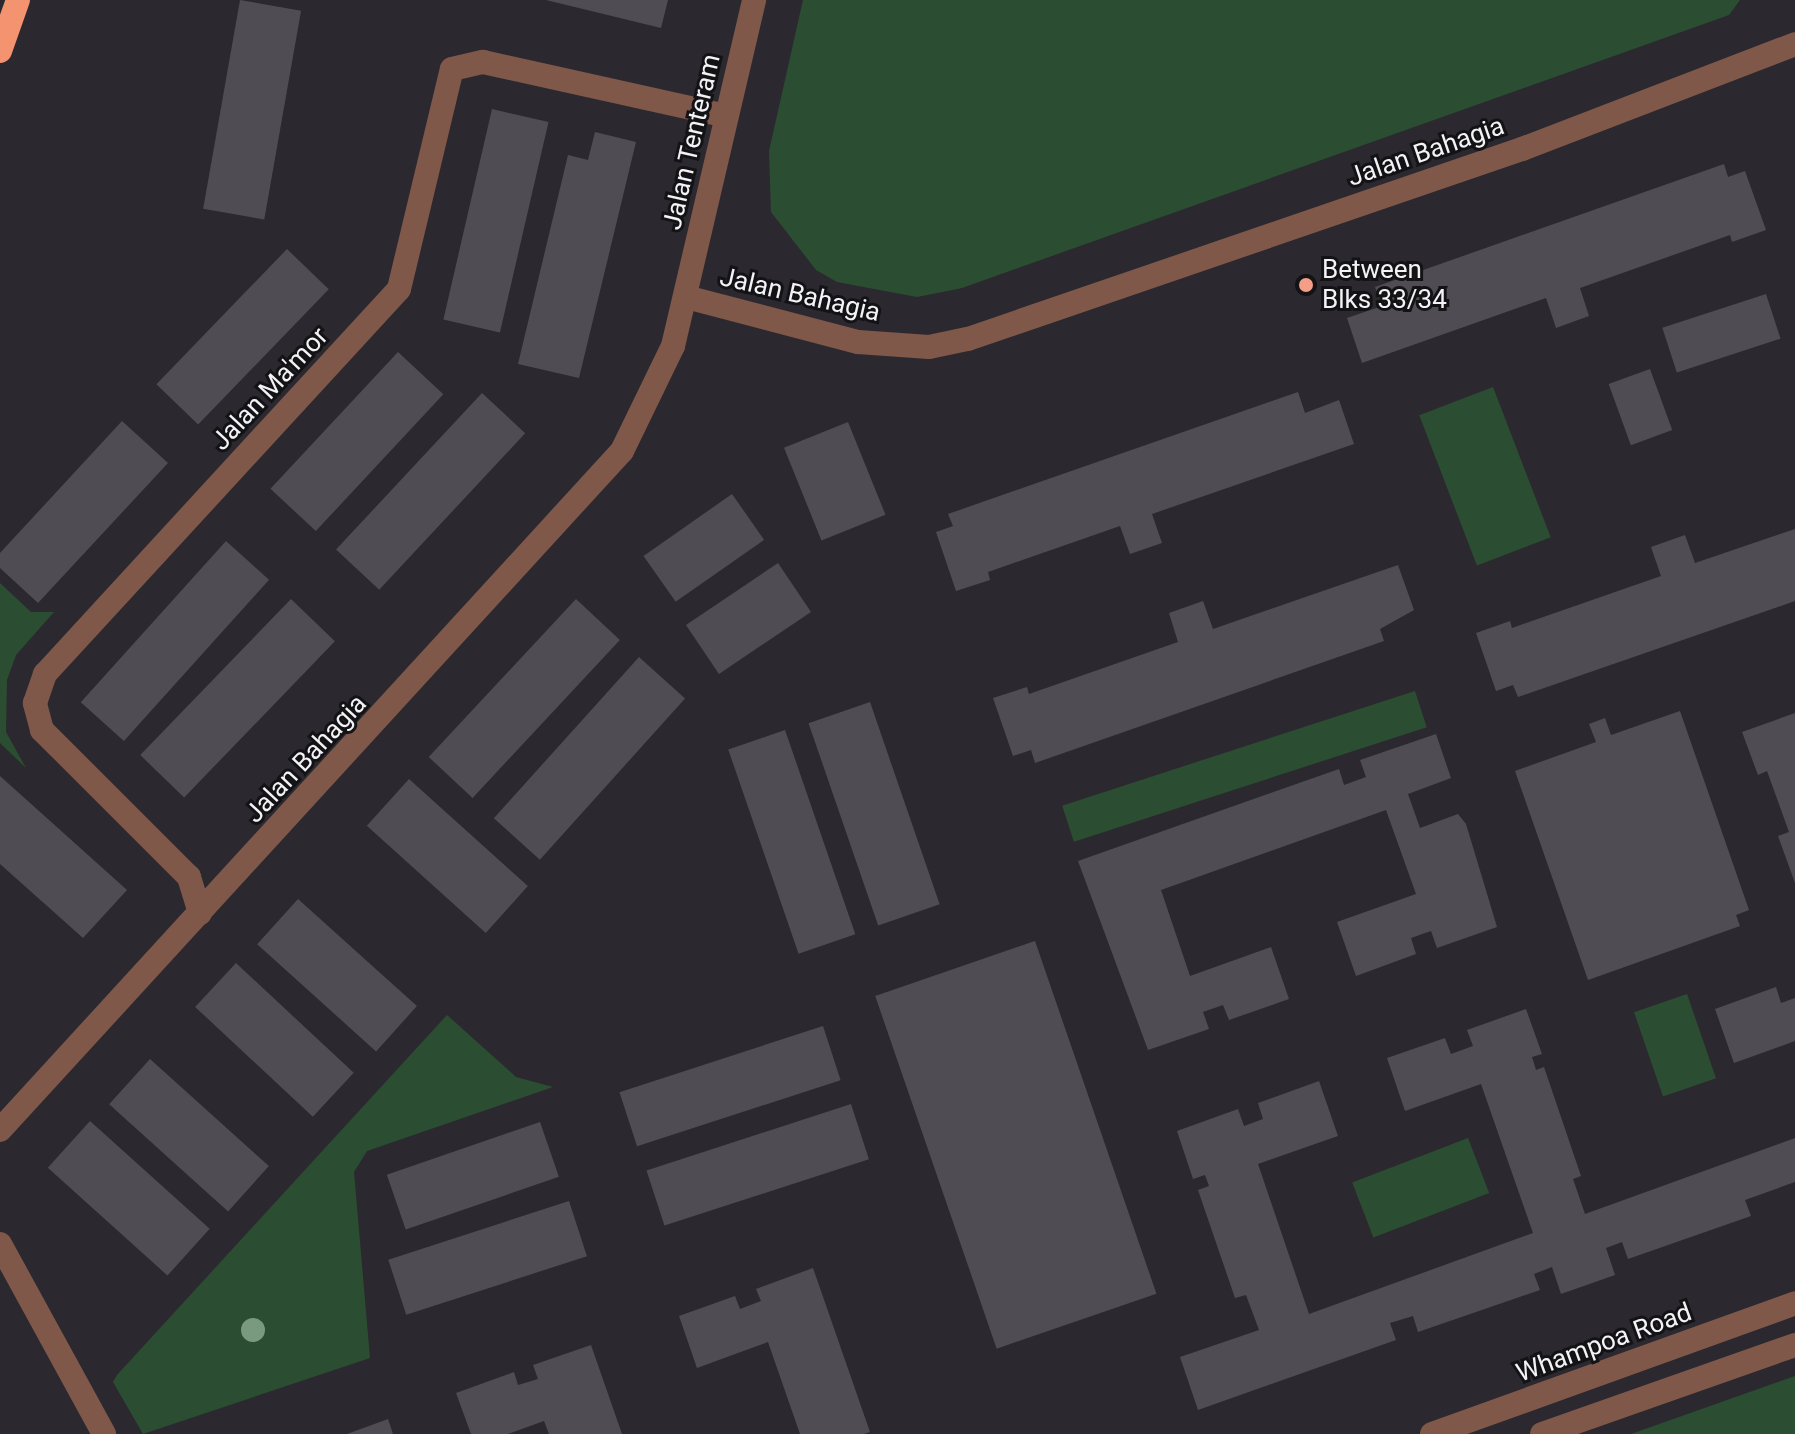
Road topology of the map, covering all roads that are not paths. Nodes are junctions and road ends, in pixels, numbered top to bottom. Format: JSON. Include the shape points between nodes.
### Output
{"nodes":[{"id":1,"x":18,"y":0,"type":"edge"},
{"id":2,"x":754,"y":0,"type":"edge"},
{"id":3,"x":1795,"y":44,"type":"edge"},
{"id":4,"x":0,"y":51,"type":"edge"},
{"id":5,"x":726,"y":116,"type":"junction"},
{"id":6,"x":686,"y":297,"type":"junction"},
{"id":7,"x":200,"y":913,"type":"junction"},
{"id":8,"x":0,"y":1130,"type":"edge"},
{"id":9,"x":0,"y":1244,"type":"edge"},
{"id":10,"x":1795,"y":1303,"type":"edge"},
{"id":11,"x":1795,"y":1345,"type":"edge"},
{"id":12,"x":104,"y":1434,"type":"edge"},
{"id":13,"x":1432,"y":1434,"type":"edge"},
{"id":14,"x":1542,"y":1434,"type":"edge"}],
"edges":[{"from":1,"to":4,"type":"highway"},
{"from":2,"to":5,"type":"street","name":"Jalan Tenteram"},
{"from":3,"to":6,"type":"street","name":"Jalan Bahagia","via":[[1522,149],[968,339],[929,347],[858,342]]},
{"from":5,"to":6,"type":"street","name":"Jalan Tenteram"},
{"from":5,"to":7,"type":"street","name":"Jalan Ma'mor","via":[[483,62],[452,69],[399,289],[45,674],[35,703],[42,730],[189,877]]},
{"from":6,"to":7,"type":"street","name":"Jalan Bahagia","via":[[662,381],[602,477]]},
{"from":7,"to":8,"type":"street","name":"Jalan Bahagia"},
{"from":9,"to":12,"type":"street"},
{"from":10,"to":13,"type":"street","name":"Whampoa Road"},
{"from":11,"to":14,"type":"street"}]}
